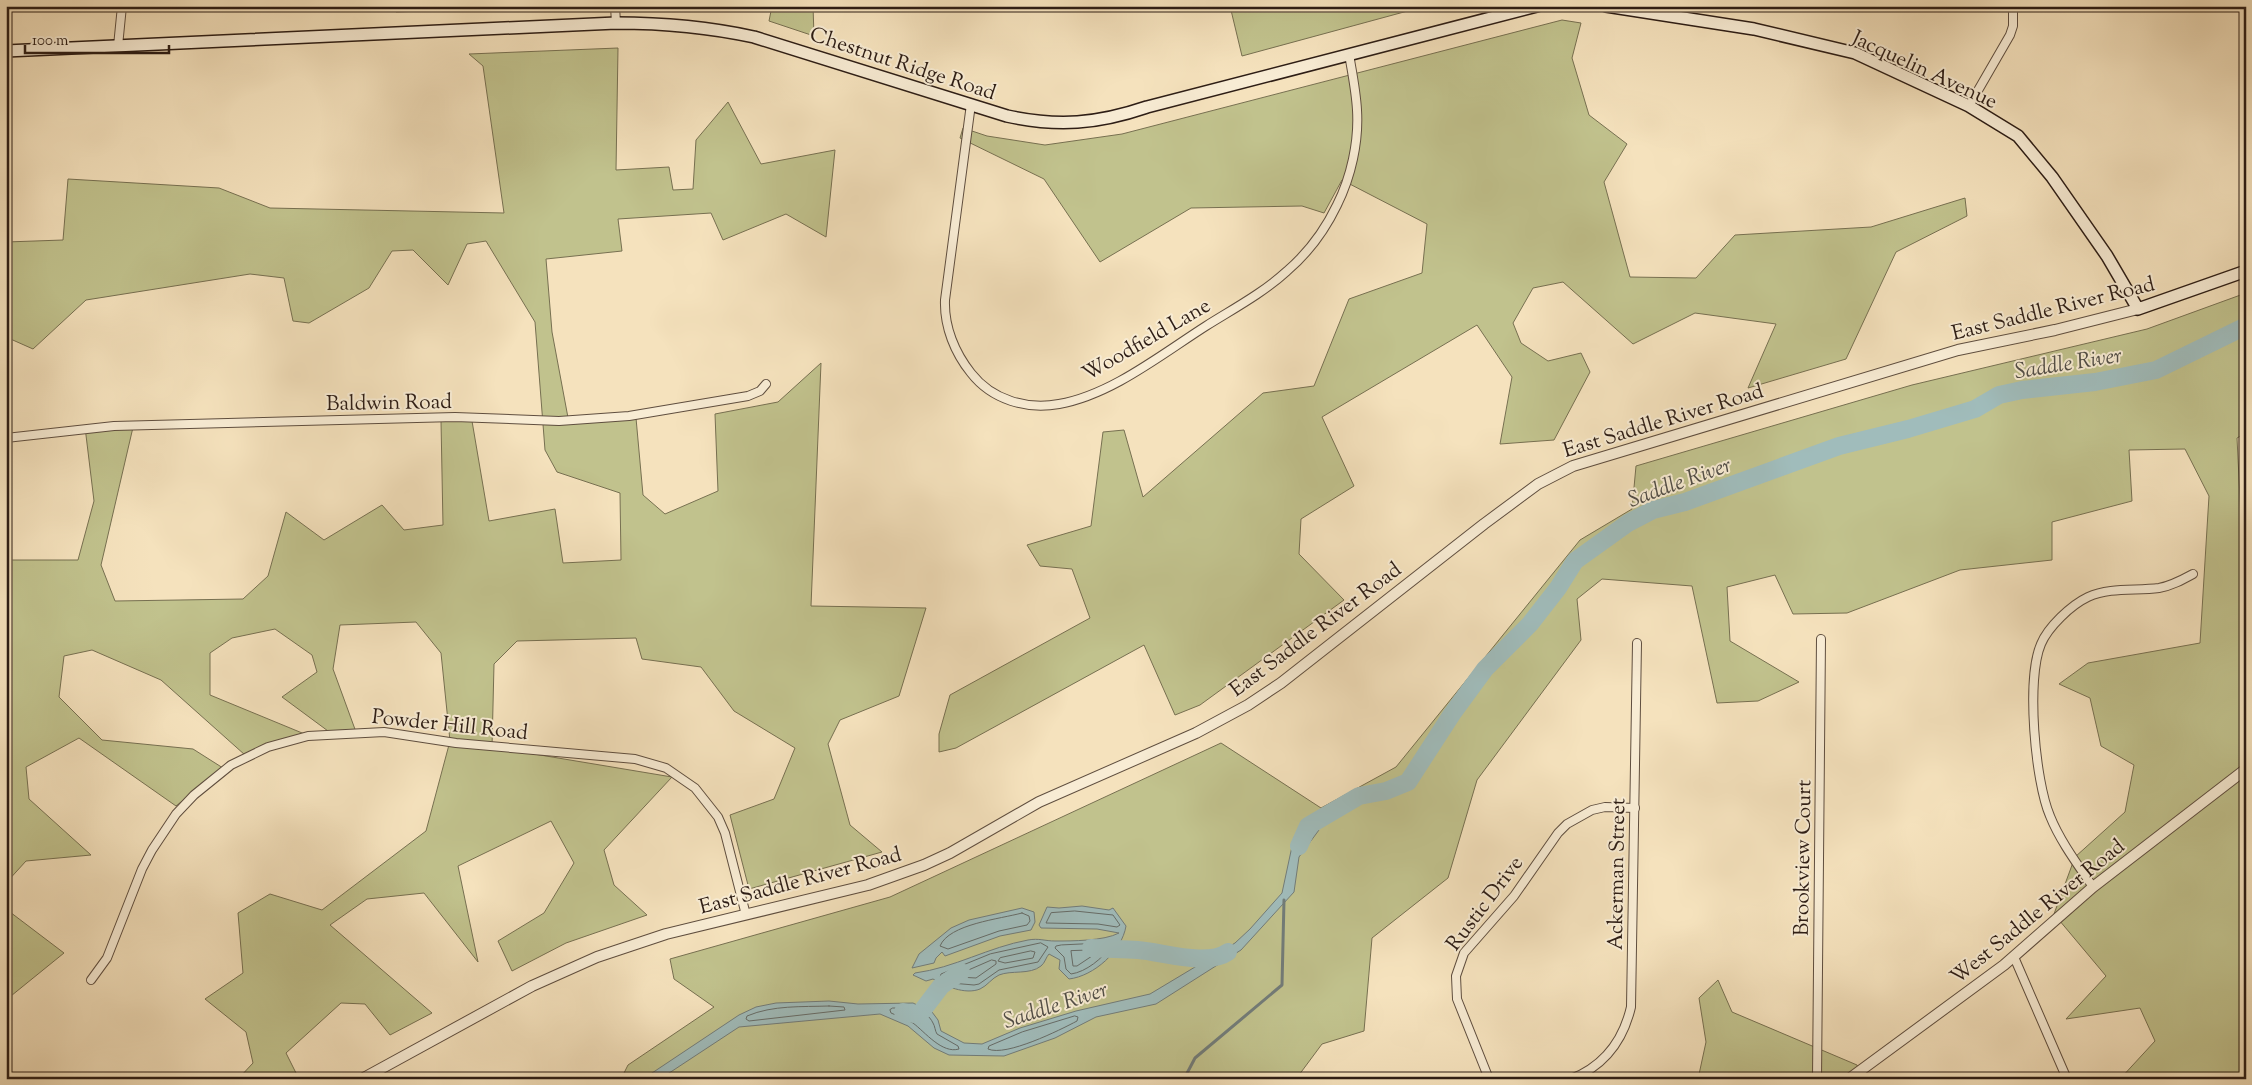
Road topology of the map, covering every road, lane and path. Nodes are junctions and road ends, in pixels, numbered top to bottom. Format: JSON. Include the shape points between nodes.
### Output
{"nodes":[{"id":1,"x":122,"y":6,"type":"edge"},
{"id":2,"x":615,"y":6,"type":"edge"},
{"id":3,"x":1537,"y":6,"type":"edge"},
{"id":4,"x":1606,"y":6,"type":"edge"},
{"id":5,"x":2013,"y":6,"type":"edge"},
{"id":6,"x":616,"y":23,"type":"junction"},
{"id":7,"x":118,"y":46,"type":"junction"},
{"id":8,"x":6,"y":50,"type":"edge"},
{"id":9,"x":1349,"y":54,"type":"junction"},
{"id":10,"x":971,"y":104,"type":"junction"},
{"id":11,"x":1968,"y":106,"type":"junction"},
{"id":12,"x":2246,"y":271,"type":"edge"},
{"id":13,"x":2138,"y":309,"type":"junction"},
{"id":14,"x":766,"y":384,"type":"dead end"},
{"id":15,"x":6,"y":438,"type":"edge"},
{"id":16,"x":2193,"y":574,"type":"dead end"},
{"id":17,"x":1821,"y":638,"type":"dead end"},
{"id":18,"x":1637,"y":643,"type":"dead end"},
{"id":19,"x":2246,"y":769,"type":"edge"},
{"id":20,"x":1635,"y":808,"type":"junction"},
{"id":21,"x":2093,"y":888,"type":"junction"},
{"id":22,"x":746,"y":915,"type":"junction"},
{"id":23,"x":2014,"y":957,"type":"junction"},
{"id":24,"x":91,"y":980,"type":"dead end"},
{"id":25,"x":362,"y":1079,"type":"edge"},
{"id":26,"x":1489,"y":1079,"type":"edge"},
{"id":27,"x":1571,"y":1079,"type":"edge"},
{"id":28,"x":1817,"y":1079,"type":"edge"},
{"id":29,"x":1849,"y":1079,"type":"edge"},
{"id":30,"x":2067,"y":1079,"type":"edge"}],
"edges":[{"from":1,"to":7,"type":"street"},
{"from":2,"to":6,"type":"street"},
{"from":3,"to":9,"type":"main road","name":"Chestnut Ridge Road"},
{"from":4,"to":11,"type":"main road","name":"Jacquelin Avenue","via":[[1754,29],[1835,47],[1855,53]]},
{"from":5,"to":11,"type":"street","via":[[2010,35]]},
{"from":6,"to":7,"type":"main road","name":"Chestnut Ridge Road"},
{"from":6,"to":10,"type":"main road","name":"Chestnut Ridge Road","via":[[690,25],[754,37]]},
{"from":7,"to":8,"type":"main road","name":"Chestnut Ridge Road"},
{"from":9,"to":10,"type":"main road","name":"Chestnut Ridge Road","via":[[1098,121],[1030,121]]},
{"from":9,"to":10,"type":"street","name":"Woodfield Lane","via":[[1357,110],[1352,163],[1338,204],[1306,253],[1271,285],[1128,375],[1095,392],[1060,404],[1030,406],[1012,402],[986,388],[966,366],[950,334],[945,300]]},
{"from":11,"to":13,"type":"main road","name":"Jacquelin Avenue","via":[[2018,136],[2039,161],[2108,256]]},
{"from":12,"to":13,"type":"main road","name":"East Saddle River Road"},
{"from":13,"to":22,"type":"street","name":"East Saddle River Road","via":[[1958,350],[1573,466],[1538,484],[1292,675],[1222,720],[1038,802],[924,866],[868,885]]},
{"from":14,"to":15,"type":"street","name":"Baldwin Road","via":[[748,396],[598,419],[455,418],[114,426]]},
{"from":16,"to":21,"type":"street","via":[[2160,588],[2102,592],[2087,597],[2064,614],[2039,647],[2034,728],[2043,793],[2050,816]]},
{"from":17,"to":28,"type":"street","name":"Brookview Court"},
{"from":18,"to":20,"type":"street","name":"Ackerman Street"},
{"from":19,"to":21,"type":"street","name":"West Saddle River Road"},
{"from":20,"to":26,"type":"street","name":"Rustic Drive","via":[[1592,810],[1567,824],[1514,896],[1464,953],[1456,976],[1457,999]]},
{"from":20,"to":27,"type":"street","name":"Ackerman Street","via":[[1631,1003],[1627,1022],[1604,1058]]},
{"from":21,"to":23,"type":"street","name":"West Saddle River Road"},
{"from":22,"to":24,"type":"street","name":"Powder Hill Road","via":[[718,817],[695,788],[666,768],[635,759],[456,743],[384,732],[308,736],[268,746],[231,765],[176,814],[142,869],[107,958]]},
{"from":22,"to":25,"type":"street","name":"East Saddle River Road","via":[[631,945],[564,971]]},
{"from":23,"to":29,"type":"street","name":"West Saddle River Road"},
{"from":23,"to":30,"type":"street"}]}
